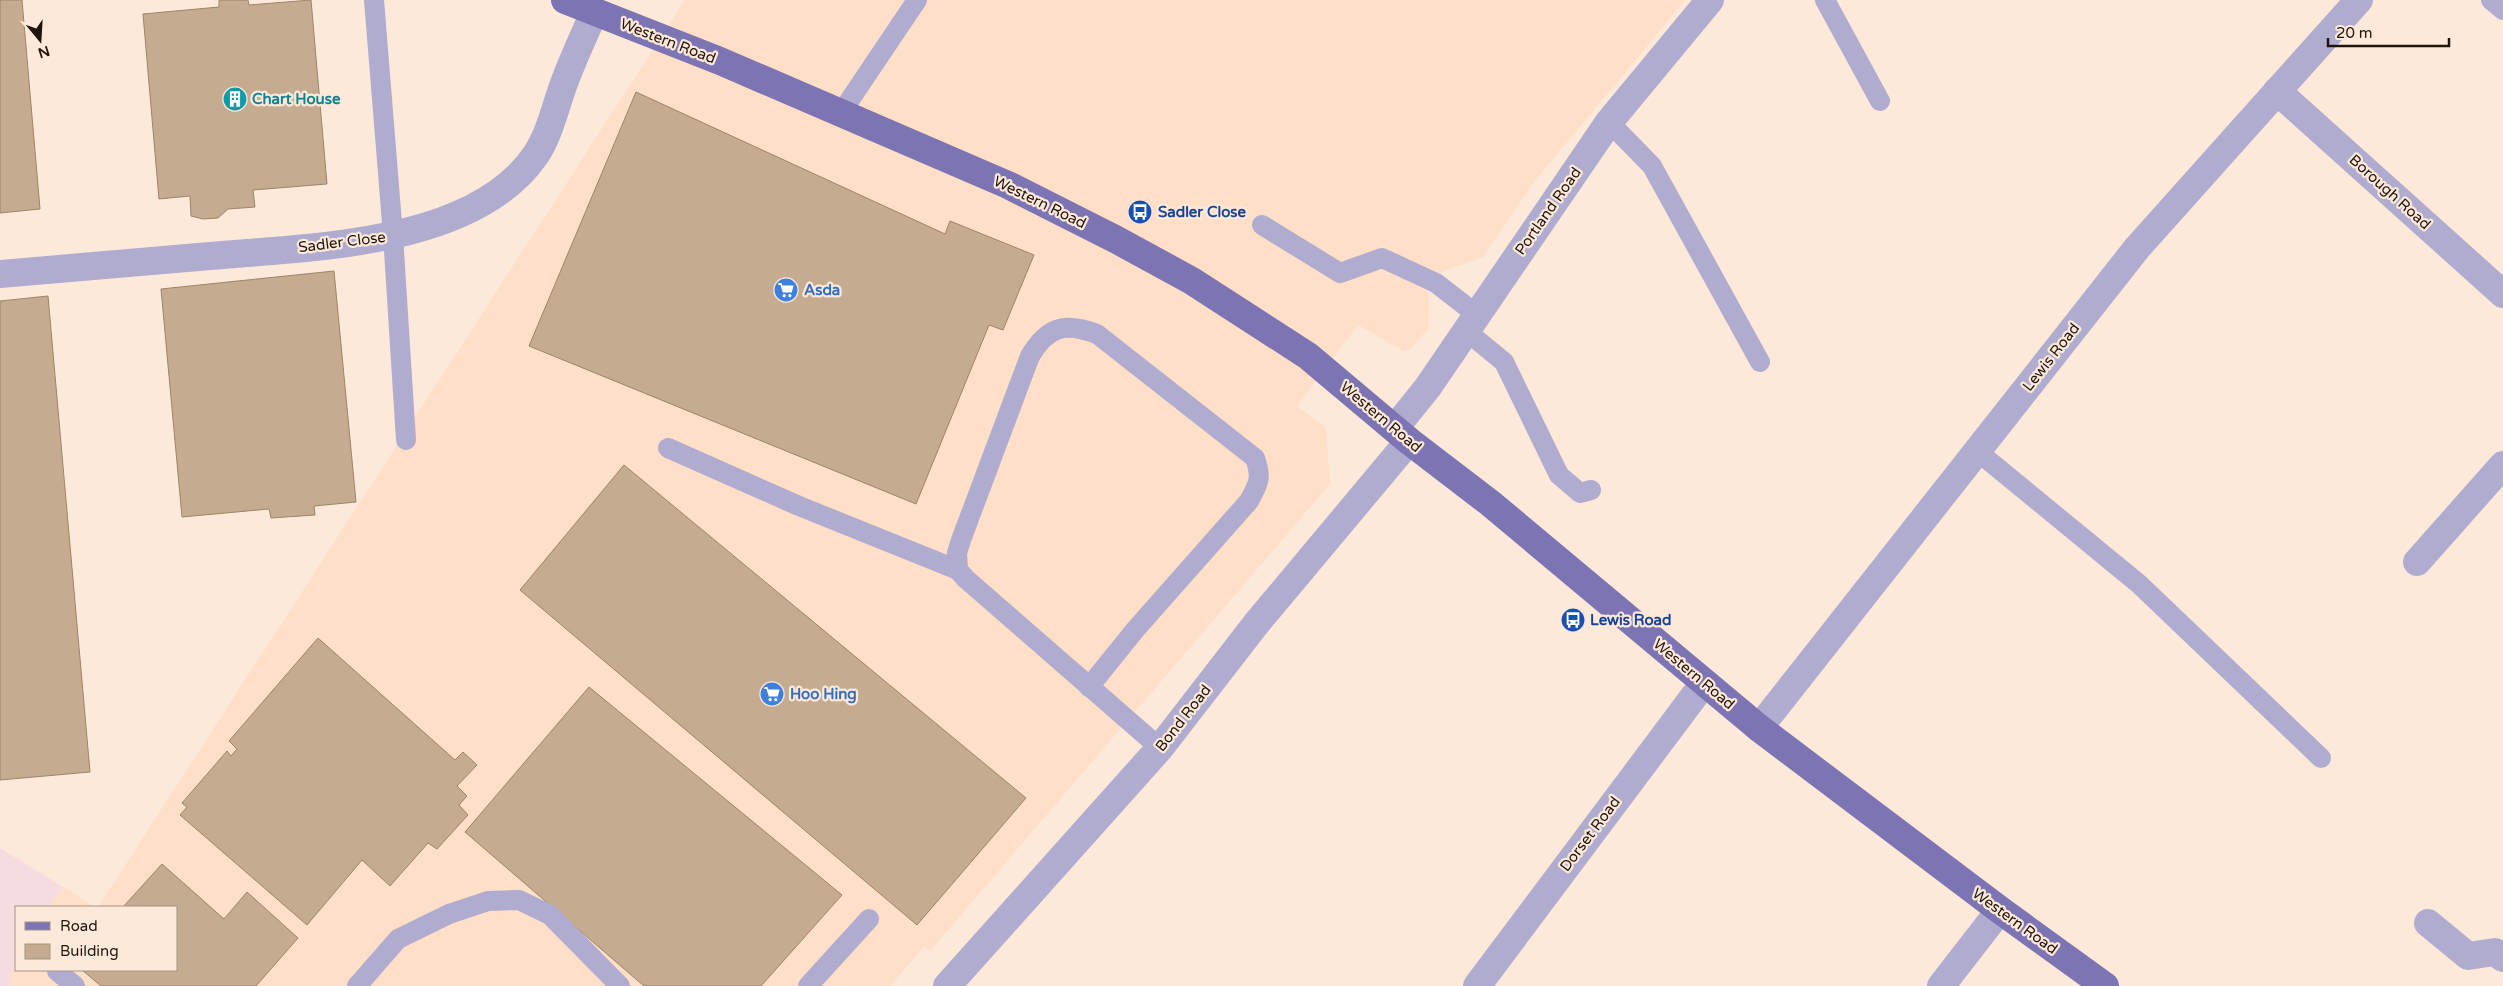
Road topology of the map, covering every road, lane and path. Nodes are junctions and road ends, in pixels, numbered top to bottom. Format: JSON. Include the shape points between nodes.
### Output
{"nodes":[{"id":1,"x":374,"y":0,"type":"edge"},
{"id":2,"x":565,"y":0,"type":"edge"},
{"id":3,"x":917,"y":0,"type":"edge"},
{"id":4,"x":1710,"y":0,"type":"edge"},
{"id":5,"x":1825,"y":0,"type":"edge"},
{"id":6,"x":2359,"y":0,"type":"edge"},
{"id":7,"x":2491,"y":0,"type":"edge"},
{"id":8,"x":2503,"y":10,"type":"edge"},
{"id":9,"x":594,"y":13,"type":"junction"},
{"id":10,"x":2277,"y":91,"type":"junction"},
{"id":11,"x":1880,"y":101,"type":"dead end"},
{"id":12,"x":841,"y":113,"type":"junction"},
{"id":13,"x":1610,"y":122,"type":"junction"},
{"id":14,"x":1262,"y":225,"type":"dead end"},
{"id":15,"x":393,"y":235,"type":"junction"},
{"id":16,"x":0,"y":274,"type":"edge"},
{"id":17,"x":2503,"y":294,"type":"edge"},
{"id":18,"x":1471,"y":322,"type":"junction"},
{"id":19,"x":1760,"y":362,"type":"dead end"},
{"id":20,"x":1402,"y":434,"type":"junction"},
{"id":21,"x":406,"y":440,"type":"dead end"},
{"id":22,"x":668,"y":448,"type":"dead end"},
{"id":23,"x":1977,"y":451,"type":"junction"},
{"id":24,"x":2503,"y":465,"type":"edge"},
{"id":25,"x":1591,"y":490,"type":"dead end"},
{"id":26,"x":2418,"y":562,"type":"dead end"},
{"id":27,"x":962,"y":574,"type":"junction"},
{"id":28,"x":1704,"y":683,"type":"junction"},
{"id":29,"x":1090,"y":687,"type":"junction"},
{"id":30,"x":1759,"y":728,"type":"junction"},
{"id":31,"x":1160,"y":748,"type":"junction"},
{"id":32,"x":2321,"y":758,"type":"dead end"},
{"id":33,"x":2000,"y":910,"type":"junction"},
{"id":34,"x":869,"y":919,"type":"dead end"},
{"id":35,"x":2428,"y":923,"type":"dead end"},
{"id":36,"x":2503,"y":958,"type":"edge"},
{"id":37,"x":57,"y":971,"type":"edge"},
{"id":38,"x":75,"y":986,"type":"edge"},
{"id":39,"x":357,"y":986,"type":"edge"},
{"id":40,"x":620,"y":986,"type":"edge"},
{"id":41,"x":808,"y":986,"type":"edge"},
{"id":42,"x":947,"y":986,"type":"edge"},
{"id":43,"x":1477,"y":986,"type":"edge"},
{"id":44,"x":1941,"y":986,"type":"edge"},
{"id":45,"x":2106,"y":986,"type":"edge"}],
"edges":[{"from":1,"to":15,"type":"lane"},
{"from":2,"to":9,"type":"main road","name":"Western Road"},
{"from":3,"to":12,"type":"lane"},
{"from":4,"to":13,"type":"street","name":"Portland Road"},
{"from":5,"to":11,"type":"lane"},
{"from":6,"to":10,"type":"street","name":"Lewis Road"},
{"from":7,"to":8,"type":"lane"},
{"from":9,"to":12,"type":"main road","name":"Western Road","via":[[720,61]]},
{"from":9,"to":15,"type":"street","name":"Sadler Close","via":[[536,155],[518,176],[493,196],[459,213],[426,227]]},
{"from":10,"to":17,"type":"street","name":"Borough Road"},
{"from":10,"to":23,"type":"street","name":"Lewis Road","via":[[2137,248]]},
{"from":12,"to":20,"type":"main road","name":"Western Road","via":[[1008,186],[1192,281],[1308,356]]},
{"from":13,"to":18,"type":"street","name":"Portland Road"},
{"from":13,"to":19,"type":"lane","via":[[1652,166]]},
{"from":14,"to":18,"type":"lane","via":[[1340,273],[1382,258],[1436,283]]},
{"from":15,"to":16,"type":"street","name":"Sadler Close","via":[[362,242]]},
{"from":15,"to":21,"type":"lane"},
{"from":18,"to":20,"type":"street","name":"Portland Road","via":[[1428,387]]},
{"from":18,"to":25,"type":"lane","via":[[1504,362],[1558,475],[1580,493]]},
{"from":20,"to":28,"type":"main road","name":"Western Road","via":[[1490,503]]},
{"from":20,"to":31,"type":"street","name":"Bond Road"},
{"from":22,"to":27,"type":"lane"},
{"from":23,"to":30,"type":"street","name":"Lewis Road"},
{"from":23,"to":32,"type":"lane","via":[[2139,584]]},
{"from":24,"to":26,"type":"street"},
{"from":27,"to":29,"type":"lane"},
{"from":27,"to":29,"type":"lane","via":[[957,553],[961,540],[1030,356],[1039,341],[1056,330],[1077,327],[1097,334],[1255,458],[1260,473],[1249,501],[1135,630]]},
{"from":28,"to":30,"type":"main road","name":"Western Road"},
{"from":28,"to":43,"type":"street","name":"Dorset Road"},
{"from":29,"to":31,"type":"lane"},
{"from":30,"to":33,"type":"main road","name":"Western Road"},
{"from":31,"to":42,"type":"street","name":"Bond Road"},
{"from":33,"to":44,"type":"street"},
{"from":33,"to":45,"type":"main road","name":"Western Road"},
{"from":34,"to":41,"type":"lane"},
{"from":35,"to":36,"type":"street","via":[[2468,956],[2495,952]]},
{"from":37,"to":38,"type":"lane"},
{"from":39,"to":40,"type":"lane","via":[[398,938],[449,914],[488,901],[519,900],[550,915]]}]}
